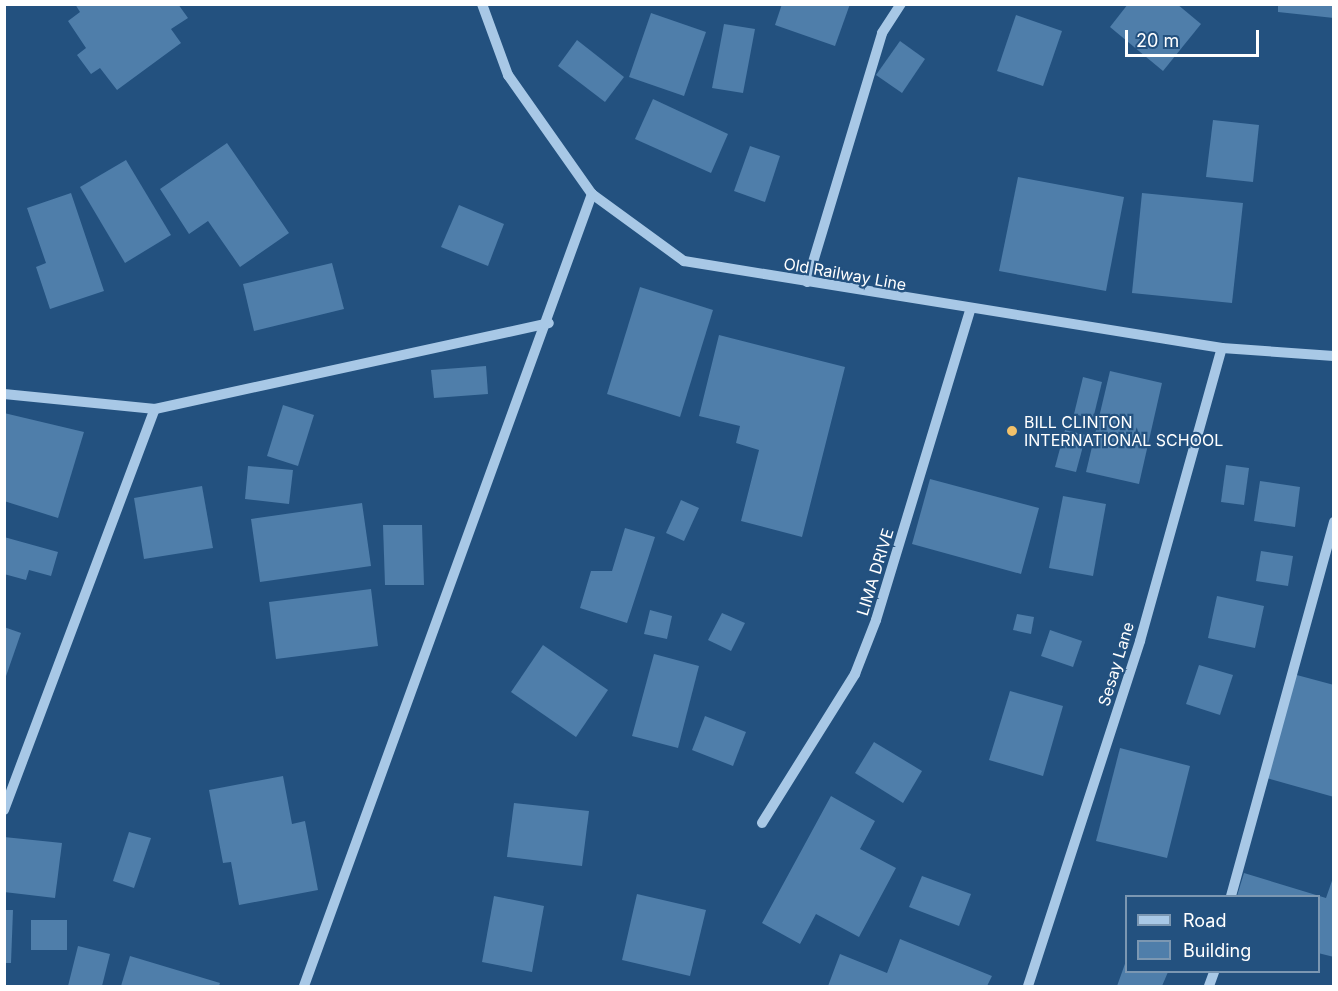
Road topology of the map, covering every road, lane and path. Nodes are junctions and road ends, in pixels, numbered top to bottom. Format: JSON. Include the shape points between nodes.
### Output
{"nodes":[{"id":1,"x":482,"y":4,"type":"edge"},
{"id":2,"x":901,"y":4,"type":"edge"},
{"id":3,"x":592,"y":194,"type":"junction"},
{"id":4,"x":807,"y":282,"type":"junction"},
{"id":5,"x":970,"y":310,"type":"junction"},
{"id":6,"x":549,"y":323,"type":"junction"},
{"id":7,"x":1222,"y":348,"type":"junction"},
{"id":8,"x":1334,"y":356,"type":"edge"},
{"id":9,"x":4,"y":394,"type":"edge"},
{"id":10,"x":155,"y":409,"type":"junction"},
{"id":11,"x":1334,"y":522,"type":"edge"},
{"id":12,"x":4,"y":810,"type":"edge"},
{"id":13,"x":762,"y":823,"type":"dead end"},
{"id":14,"x":1232,"y":895,"type":"edge"},
{"id":15,"x":304,"y":987,"type":"edge"},
{"id":16,"x":1028,"y":987,"type":"edge"}],
"edges":[{"from":1,"to":3,"type":"street","name":"Old Railway Line","via":[[508,75]]},
{"from":2,"to":4,"type":"street","via":[[882,33]]},
{"from":3,"to":4,"type":"street","name":"Old Railway Line","via":[[684,261]]},
{"from":3,"to":6,"type":"street"},
{"from":4,"to":5,"type":"street","name":"Old Railway Line"},
{"from":5,"to":7,"type":"street","name":"Old Railway Line"},
{"from":5,"to":13,"type":"street","name":"LIMA DRIVE","via":[[876,620],[855,674]]},
{"from":6,"to":10,"type":"street"},
{"from":6,"to":15,"type":"street"},
{"from":7,"to":8,"type":"street","name":"Old Railway Line"},
{"from":7,"to":16,"type":"street","name":"Sesay Lane","via":[[1140,641]]},
{"from":9,"to":10,"type":"street"},
{"from":10,"to":12,"type":"street"},
{"from":11,"to":14,"type":"street"}]}
